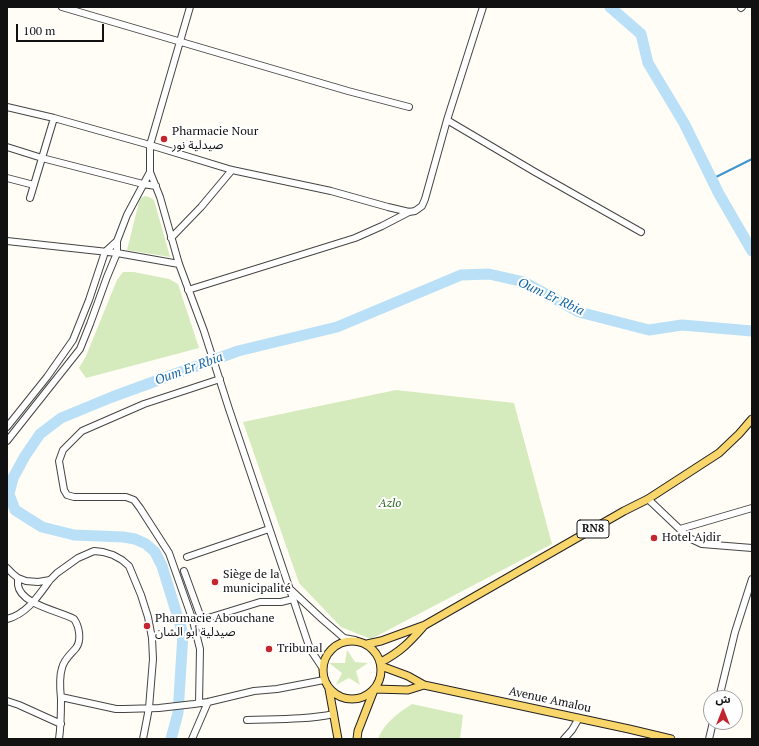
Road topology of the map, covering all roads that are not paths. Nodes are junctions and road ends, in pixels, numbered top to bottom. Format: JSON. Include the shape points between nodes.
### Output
{"nodes":[{"id":1,"x":190,"y":7,"type":"edge"},
{"id":2,"x":483,"y":7,"type":"edge"},
{"id":3,"x":62,"y":8,"type":"edge"},
{"id":4,"x":180,"y":43,"type":"junction"},
{"id":5,"x":409,"y":106,"type":"dead end"},
{"id":6,"x":7,"y":107,"type":"edge"},
{"id":7,"x":54,"y":118,"type":"junction"},
{"id":8,"x":447,"y":120,"type":"junction"},
{"id":9,"x":150,"y":145,"type":"junction"},
{"id":10,"x":7,"y":147,"type":"edge"},
{"id":11,"x":42,"y":158,"type":"junction"},
{"id":12,"x":232,"y":170,"type":"junction"},
{"id":13,"x":150,"y":172,"type":"junction"},
{"id":14,"x":7,"y":178,"type":"edge"},
{"id":15,"x":143,"y":184,"type":"junction"},
{"id":16,"x":34,"y":185,"type":"junction"},
{"id":17,"x":156,"y":186,"type":"junction"},
{"id":18,"x":30,"y":198,"type":"dead end"},
{"id":19,"x":409,"y":212,"type":"junction"},
{"id":20,"x":641,"y":232,"type":"dead end"},
{"id":21,"x":171,"y":238,"type":"junction"},
{"id":22,"x":7,"y":241,"type":"edge"},
{"id":23,"x":118,"y":241,"type":"junction"},
{"id":24,"x":105,"y":252,"type":"junction"},
{"id":25,"x":117,"y":253,"type":"junction"},
{"id":26,"x":179,"y":264,"type":"junction"},
{"id":27,"x":188,"y":290,"type":"junction"},
{"id":28,"x":219,"y":376,"type":"junction"},
{"id":29,"x":752,"y":419,"type":"edge"},
{"id":30,"x":7,"y":427,"type":"edge"},
{"id":31,"x":7,"y":440,"type":"edge"},
{"id":32,"x":648,"y":499,"type":"junction"},
{"id":33,"x":752,"y":508,"type":"edge"},
{"id":34,"x":269,"y":529,"type":"junction"},
{"id":35,"x":680,"y":529,"type":"junction"},
{"id":36,"x":752,"y":548,"type":"edge"},
{"id":37,"x":187,"y":557,"type":"dead end"},
{"id":38,"x":7,"y":568,"type":"edge"},
{"id":39,"x":184,"y":571,"type":"dead end"},
{"id":40,"x":18,"y":578,"type":"junction"},
{"id":41,"x":752,"y":579,"type":"edge"},
{"id":42,"x":50,"y":580,"type":"junction"},
{"id":43,"x":290,"y":589,"type":"junction"},
{"id":44,"x":293,"y":599,"type":"junction"},
{"id":45,"x":33,"y":602,"type":"junction"},
{"id":46,"x":7,"y":619,"type":"edge"},
{"id":47,"x":425,"y":626,"type":"junction"},
{"id":48,"x":355,"y":640,"type":"junction"},
{"id":49,"x":367,"y":644,"type":"junction"},
{"id":50,"x":381,"y":664,"type":"junction"},
{"id":51,"x":322,"y":667,"type":"junction"},
{"id":52,"x":324,"y":680,"type":"junction"},
{"id":53,"x":424,"y":685,"type":"junction"},
{"id":54,"x":329,"y":689,"type":"junction"},
{"id":55,"x":374,"y":689,"type":"junction"},
{"id":56,"x":721,"y":690,"type":"edge"},
{"id":57,"x":61,"y":697,"type":"junction"},
{"id":58,"x":7,"y":701,"type":"edge"},
{"id":59,"x":208,"y":702,"type":"junction"},
{"id":60,"x":197,"y":704,"type":"junction"},
{"id":61,"x":149,"y":708,"type":"junction"},
{"id":62,"x":334,"y":714,"type":"junction"},
{"id":63,"x":579,"y":718,"type":"junction"},
{"id":64,"x":247,"y":720,"type":"dead end"},
{"id":65,"x":61,"y":724,"type":"junction"},
{"id":66,"x":59,"y":739,"type":"edge"},
{"id":67,"x":143,"y":739,"type":"edge"},
{"id":68,"x":192,"y":739,"type":"edge"},
{"id":69,"x":338,"y":739,"type":"edge"},
{"id":70,"x":357,"y":739,"type":"edge"},
{"id":71,"x":564,"y":739,"type":"edge"},
{"id":72,"x":671,"y":739,"type":"edge"}],
"edges":[{"from":1,"to":4,"type":"street"},
{"from":2,"to":8,"type":"street"},
{"from":3,"to":4,"type":"street"},
{"from":4,"to":5,"type":"street"},
{"from":4,"to":9,"type":"street"},
{"from":6,"to":7,"type":"street"},
{"from":7,"to":9,"type":"street"},
{"from":7,"to":11,"type":"street"},
{"from":8,"to":19,"type":"street","via":[[425,199],[422,206]]},
{"from":8,"to":20,"type":"street"},
{"from":9,"to":12,"type":"street"},
{"from":9,"to":13,"type":"street"},
{"from":10,"to":11,"type":"street"},
{"from":11,"to":15,"type":"street"},
{"from":11,"to":16,"type":"street"},
{"from":12,"to":19,"type":"street","via":[[331,191]]},
{"from":12,"to":21,"type":"street"},
{"from":13,"to":15,"type":"street"},
{"from":13,"to":17,"type":"street"},
{"from":14,"to":16,"type":"street"},
{"from":15,"to":17,"type":"street"},
{"from":15,"to":23,"type":"street","via":[[127,215]]},
{"from":16,"to":18,"type":"street"},
{"from":17,"to":21,"type":"street"},
{"from":19,"to":27,"type":"street","via":[[355,238]]},
{"from":21,"to":26,"type":"street"},
{"from":22,"to":24,"type":"street"},
{"from":23,"to":24,"type":"street"},
{"from":23,"to":25,"type":"street"},
{"from":24,"to":25,"type":"street"},
{"from":24,"to":30,"type":"street","via":[[73,340]]},
{"from":25,"to":26,"type":"street"},
{"from":25,"to":31,"type":"street","via":[[80,349]]},
{"from":26,"to":27,"type":"street"},
{"from":27,"to":28,"type":"street"},
{"from":28,"to":34,"type":"street"},
{"from":28,"to":60,"type":"street","via":[[82,431],[62,450],[59,461],[67,495],[126,497],[134,500],[169,553],[200,649]]},
{"from":29,"to":32,"type":"main road","number":"RN8","via":[[719,453]]},
{"from":32,"to":35,"type":"street"},
{"from":32,"to":47,"type":"main road","number":"RN8"},
{"from":33,"to":35,"type":"street"},
{"from":34,"to":37,"type":"street"},
{"from":34,"to":43,"type":"street"},
{"from":35,"to":36,"type":"street","via":[[689,538],[702,544]]},
{"from":38,"to":40,"type":"street"},
{"from":39,"to":44,"type":"street","via":[[203,618],[260,602]]},
{"from":40,"to":42,"type":"street","via":[[38,582]]},
{"from":40,"to":45,"type":"street","via":[[18,585],[24,597]]},
{"from":41,"to":56,"type":"street","via":[[735,632]]},
{"from":42,"to":45,"type":"street"},
{"from":42,"to":61,"type":"street","via":[[78,558],[94,551],[113,555],[129,566],[141,595],[152,638]]},
{"from":43,"to":44,"type":"street"},
{"from":43,"to":48,"type":"street","via":[[344,638]]},
{"from":44,"to":51,"type":"street","via":[[310,649]]},
{"from":45,"to":46,"type":"street","via":[[20,614]]},
{"from":45,"to":57,"type":"street","via":[[72,618],[78,628],[78,646],[62,667]]},
{"from":47,"to":49,"type":"main road","number":"RN8"},
{"from":47,"to":50,"type":"main road","number":"RN8"},
{"from":48,"to":49,"type":"main road"},
{"from":48,"to":51,"type":"main road","via":[[337,644],[330,650]]},
{"from":49,"to":50,"type":"main road","via":[[378,655]]},
{"from":50,"to":53,"type":"main road"},
{"from":50,"to":55,"type":"main road","via":[[381,676]]},
{"from":51,"to":52,"type":"main road"},
{"from":52,"to":54,"type":"main road"},
{"from":52,"to":59,"type":"street","via":[[254,691]]},
{"from":53,"to":55,"type":"main road","via":[[408,690]]},
{"from":53,"to":63,"type":"main road","name":"Avenue Amalou"},
{"from":54,"to":55,"type":"main road","via":[[343,698],[351,699],[367,695]]},
{"from":54,"to":62,"type":"main road"},
{"from":55,"to":70,"type":"main road"},
{"from":57,"to":61,"type":"street","via":[[116,709]]},
{"from":57,"to":65,"type":"street"},
{"from":58,"to":65,"type":"street"},
{"from":59,"to":60,"type":"street"},
{"from":59,"to":68,"type":"street"},
{"from":60,"to":61,"type":"street"},
{"from":61,"to":67,"type":"street"},
{"from":62,"to":64,"type":"street"},
{"from":62,"to":69,"type":"main road"},
{"from":63,"to":71,"type":"street"},
{"from":63,"to":72,"type":"main road","name":"Avenue Amalou"},
{"from":65,"to":66,"type":"street"}]}
